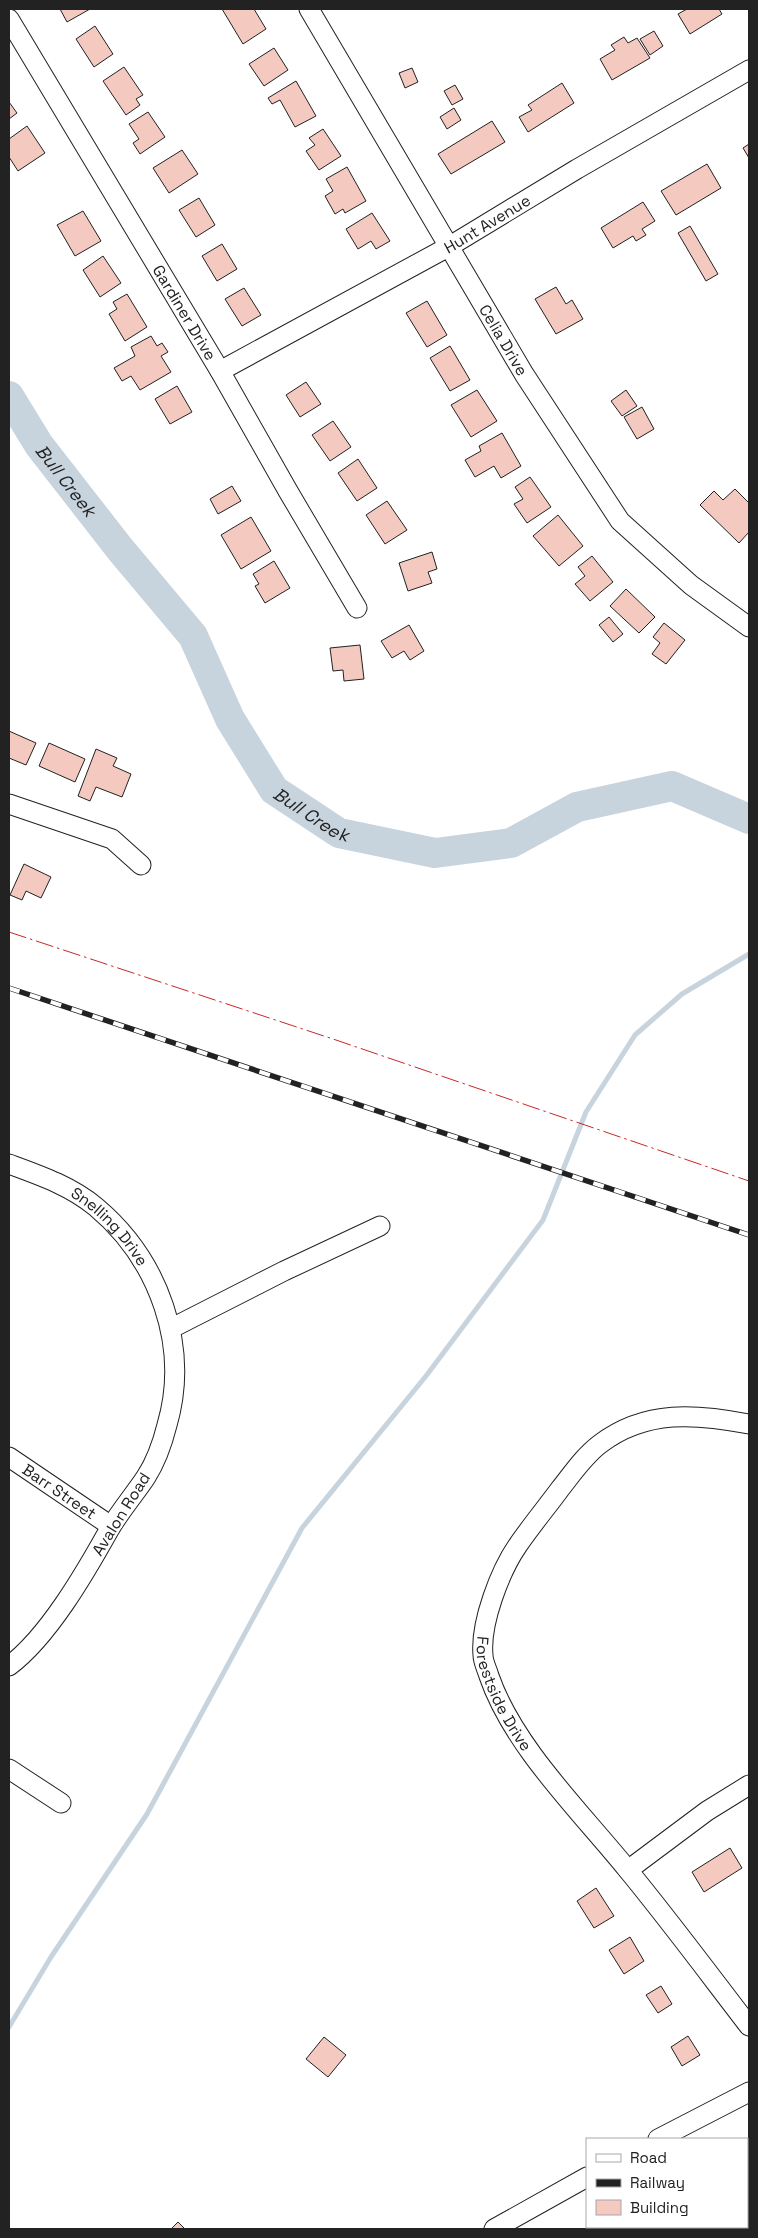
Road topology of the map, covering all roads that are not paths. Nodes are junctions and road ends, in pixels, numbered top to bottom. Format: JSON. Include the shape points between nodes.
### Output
{"nodes":[{"id":1,"x":310,"y":9,"type":"edge"},
{"id":2,"x":9,"y":19,"type":"edge"},
{"id":3,"x":749,"y":70,"type":"edge"},
{"id":4,"x":450,"y":246,"type":"junction"},
{"id":5,"x":220,"y":371,"type":"junction"},
{"id":6,"x":357,"y":608,"type":"dead end"},
{"id":7,"x":749,"y":628,"type":"edge"},
{"id":8,"x":9,"y":804,"type":"edge"},
{"id":9,"x":141,"y":865,"type":"dead end"},
{"id":10,"x":9,"y":1164,"type":"edge"},
{"id":11,"x":380,"y":1226,"type":"dead end"},
{"id":12,"x":172,"y":1328,"type":"junction"},
{"id":13,"x":749,"y":1424,"type":"edge"},
{"id":14,"x":9,"y":1457,"type":"edge"},
{"id":15,"x":111,"y":1526,"type":"junction"},
{"id":16,"x":9,"y":1666,"type":"edge"},
{"id":17,"x":9,"y":1769,"type":"edge"},
{"id":18,"x":749,"y":1785,"type":"edge"},
{"id":19,"x":61,"y":1803,"type":"dead end"},
{"id":20,"x":628,"y":1870,"type":"junction"},
{"id":21,"x":749,"y":2026,"type":"edge"},
{"id":22,"x":749,"y":2092,"type":"edge"},
{"id":23,"x":660,"y":2138,"type":"edge"},
{"id":24,"x":586,"y":2178,"type":"edge"},
{"id":25,"x":494,"y":2229,"type":"edge"}],
"edges":[{"from":1,"to":4,"type":"street","name":"Celia Drive"},
{"from":2,"to":5,"type":"street","name":"Gardiner Drive"},
{"from":3,"to":4,"type":"street","name":"Hunt Avenue","via":[[577,168]]},
{"from":4,"to":5,"type":"street","name":"Hunt Avenue"},
{"from":4,"to":7,"type":"street","name":"Celia Drive","via":[[524,374],[620,521],[691,585]]},
{"from":5,"to":6,"type":"street","name":"Gardiner Drive"},
{"from":8,"to":9,"type":"street","via":[[112,839]]},
{"from":10,"to":12,"type":"street","name":"Snelling Drive","via":[[50,1178],[95,1206],[118,1229],[142,1261]]},
{"from":11,"to":12,"type":"street"},
{"from":12,"to":15,"type":"street","name":"Avalon Road","via":[[176,1366],[167,1425],[147,1475]]},
{"from":13,"to":20,"type":"street","name":"Forestside Drive","via":[[688,1415],[659,1418],[623,1430],[600,1444],[582,1460],[517,1547],[488,1614],[482,1657],[497,1698],[525,1744]]},
{"from":14,"to":15,"type":"street","name":"Barr Street"},
{"from":15,"to":16,"type":"street","name":"Avalon Road","via":[[91,1562],[37,1642]]},
{"from":17,"to":19,"type":"street"},
{"from":18,"to":20,"type":"street"},
{"from":20,"to":21,"type":"street","name":"Forestside Drive"},
{"from":22,"to":23,"type":"street"},
{"from":24,"to":25,"type":"street"}]}
